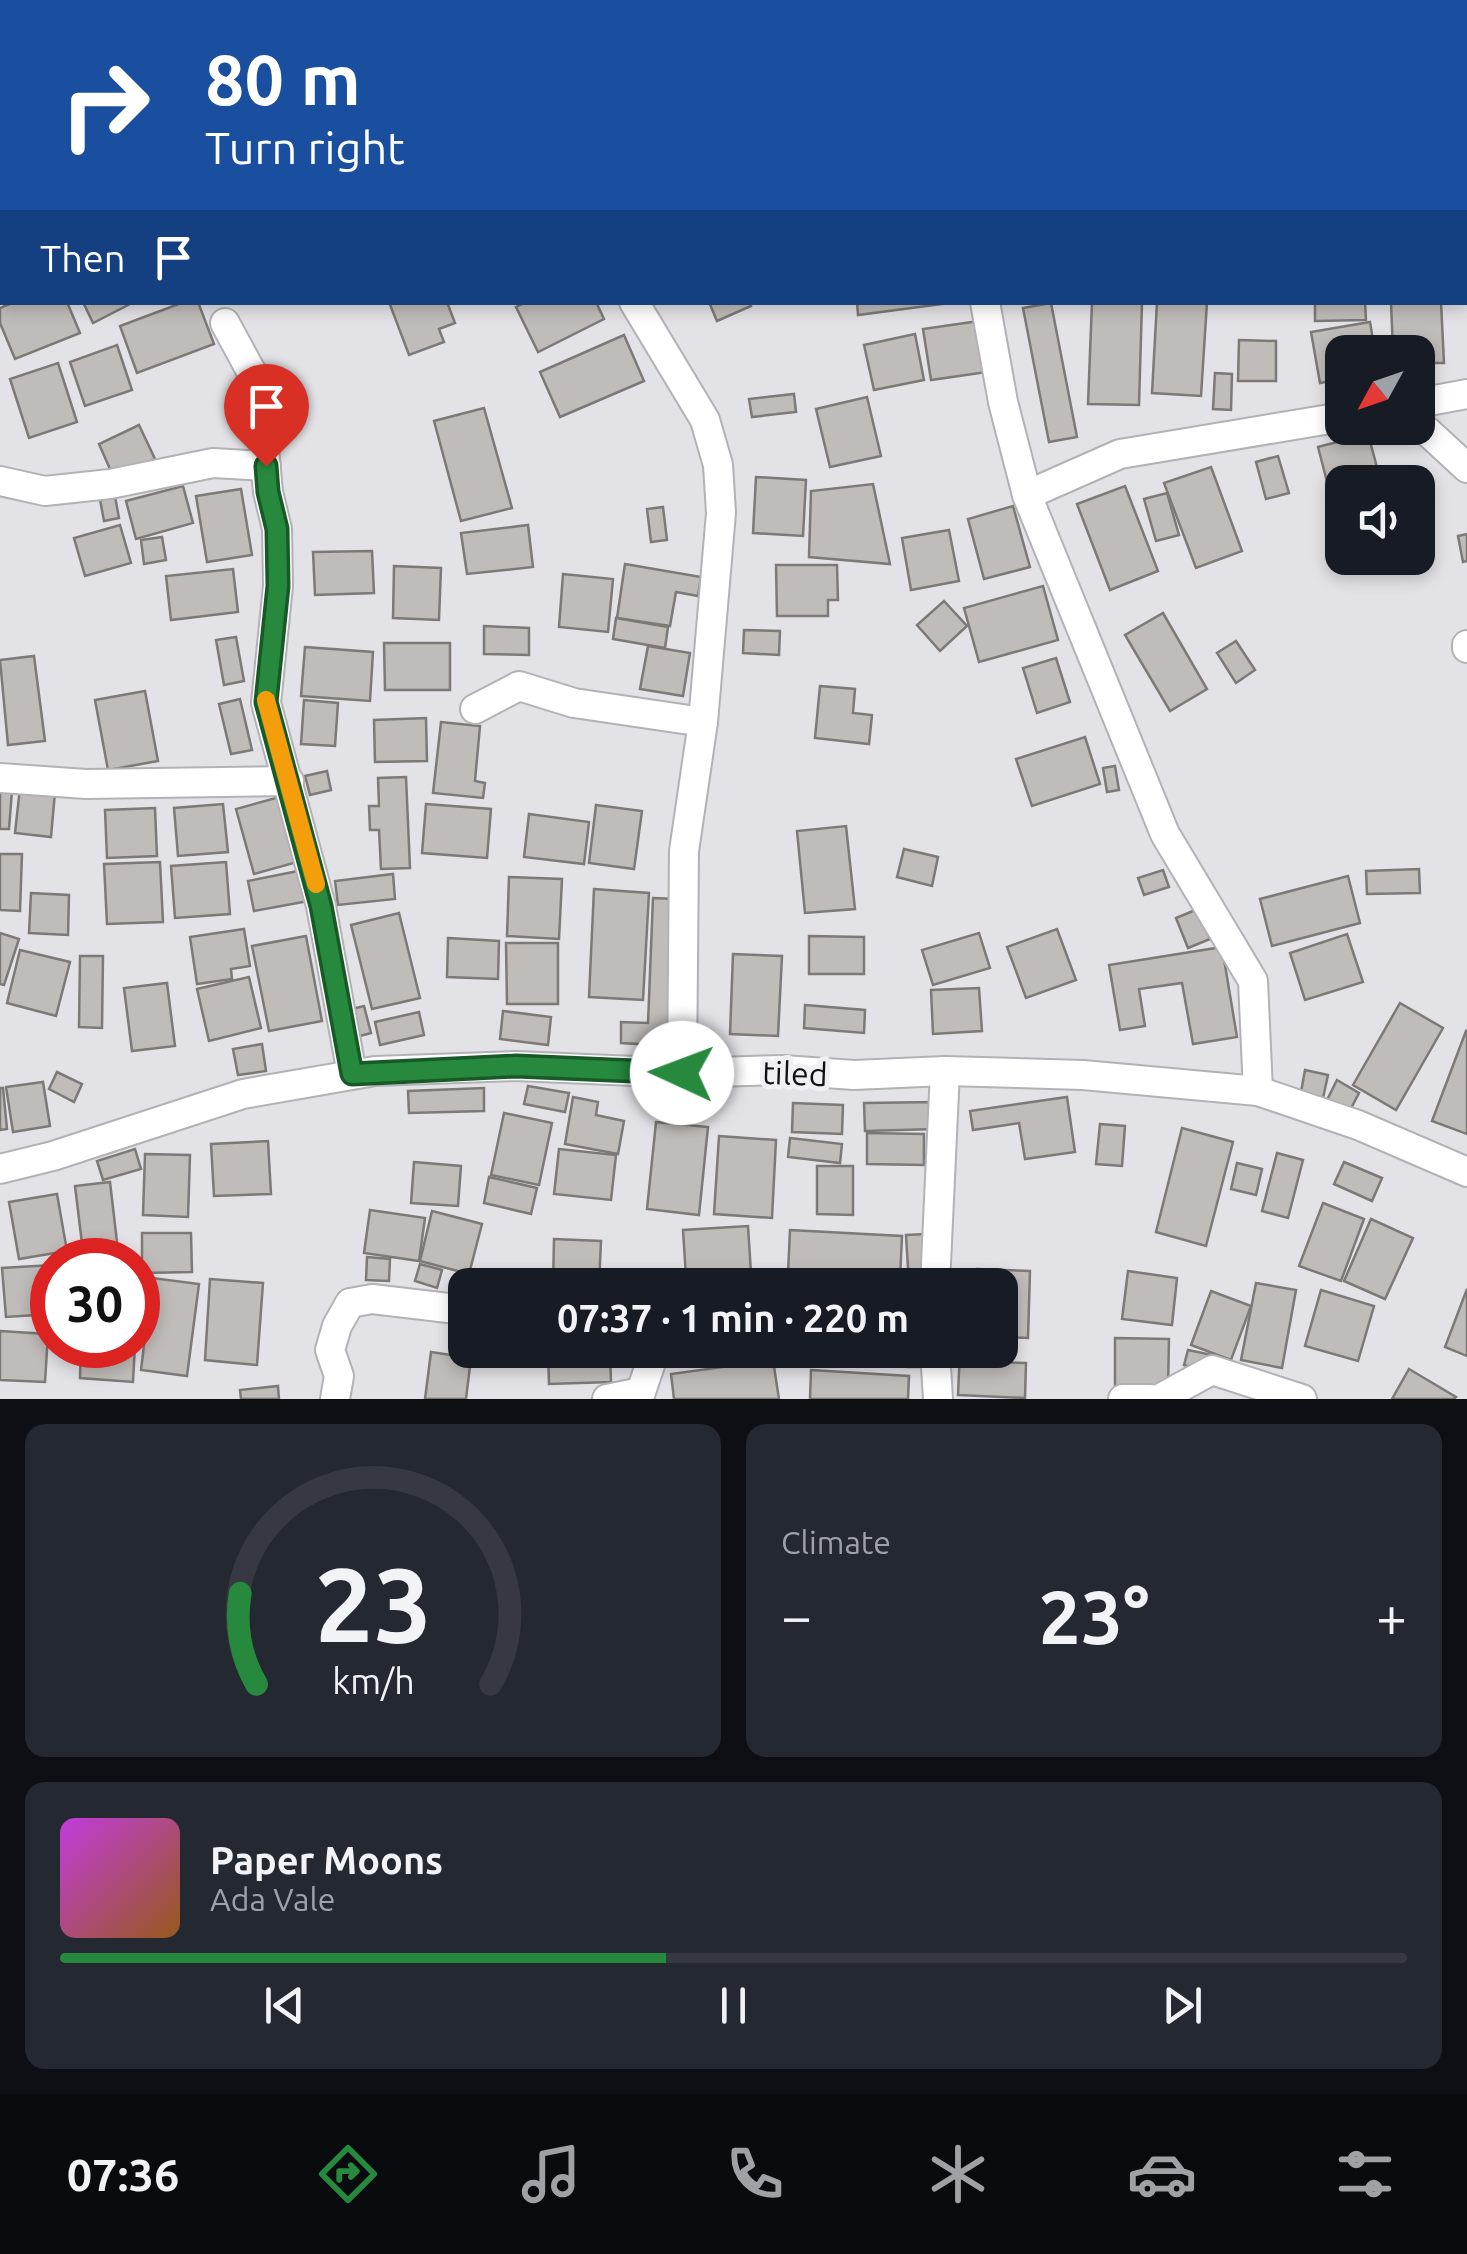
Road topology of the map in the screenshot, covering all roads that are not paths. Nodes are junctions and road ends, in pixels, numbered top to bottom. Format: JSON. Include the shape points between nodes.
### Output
{"nodes":[{"id":1,"x":636,"y":305,"type":"edge"},
{"id":2,"x":986,"y":305,"type":"edge"},
{"id":3,"x":225,"y":323,"type":"dead end"},
{"id":4,"x":1467,"y":394,"type":"edge"},
{"id":5,"x":1435,"y":400,"type":"edge"},
{"id":6,"x":1325,"y":420,"type":"edge"},
{"id":7,"x":1435,"y":439,"type":"edge"},
{"id":8,"x":266,"y":466,"type":"junction"},
{"id":9,"x":1467,"y":468,"type":"edge"},
{"id":10,"x":0,"y":481,"type":"edge"},
{"id":11,"x":1027,"y":496,"type":"junction"},
{"id":12,"x":475,"y":709,"type":"dead end"},
{"id":13,"x":703,"y":722,"type":"junction"},
{"id":14,"x":0,"y":778,"type":"edge"},
{"id":15,"x":289,"y":781,"type":"junction"},
{"id":16,"x":945,"y":1071,"type":"junction"},
{"id":17,"x":682,"y":1073,"type":"junction"},
{"id":18,"x":352,"y":1074,"type":"junction"},
{"id":19,"x":1258,"y":1091,"type":"junction"},
{"id":20,"x":0,"y":1169,"type":"edge"},
{"id":21,"x":1467,"y":1172,"type":"edge"},
{"id":22,"x":936,"y":1268,"type":"edge"},
{"id":23,"x":448,"y":1308,"type":"edge"},
{"id":24,"x":650,"y":1368,"type":"edge"},
{"id":25,"x":936,"y":1368,"type":"edge"},
{"id":26,"x":642,"y":1396,"type":"edge"},
{"id":27,"x":335,"y":1399,"type":"edge"},
{"id":28,"x":607,"y":1399,"type":"edge"},
{"id":29,"x":938,"y":1399,"type":"edge"},
{"id":30,"x":1123,"y":1399,"type":"edge"},
{"id":31,"x":1150,"y":1399,"type":"edge"},
{"id":32,"x":1159,"y":1399,"type":"edge"},
{"id":33,"x":1302,"y":1399,"type":"edge"}],
"edges":[{"from":1,"to":13,"type":"street","via":[[706,420],[718,464],[721,513]]},
{"from":2,"to":11,"type":"street"},
{"from":3,"to":8,"type":"street","via":[[258,384]]},
{"from":4,"to":5,"type":"street"},
{"from":6,"to":11,"type":"street","via":[[1120,454]]},
{"from":7,"to":9,"type":"street"},
{"from":8,"to":10,"type":"street","via":[[213,463],[45,491]]},
{"from":8,"to":15,"type":"street","via":[[278,586],[266,702]]},
{"from":11,"to":19,"type":"street","via":[[1164,834],[1253,980]]},
{"from":12,"to":13,"type":"street","via":[[519,686],[574,704]]},
{"from":13,"to":17,"type":"street","via":[[684,851]]},
{"from":14,"to":15,"type":"street","via":[[86,784]]},
{"from":15,"to":18,"type":"street","via":[[321,906]]},
{"from":16,"to":17,"type":"street","name":"tiled"},
{"from":16,"to":19,"type":"street","name":"tiled","via":[[1083,1074]]},
{"from":16,"to":22,"type":"street"},
{"from":17,"to":18,"type":"street","name":"tiled","via":[[516,1066]]},
{"from":18,"to":20,"type":"street","name":"tiled","via":[[243,1094]]},
{"from":19,"to":21,"type":"street","name":"tiled","via":[[1358,1124]]},
{"from":23,"to":27,"type":"street","via":[[372,1299],[350,1303],[330,1350],[339,1376]]},
{"from":24,"to":26,"type":"street"},
{"from":25,"to":29,"type":"street"},
{"from":26,"to":28,"type":"street"},
{"from":30,"to":31,"type":"street"},
{"from":32,"to":33,"type":"street","via":[[1212,1370]]}]}
